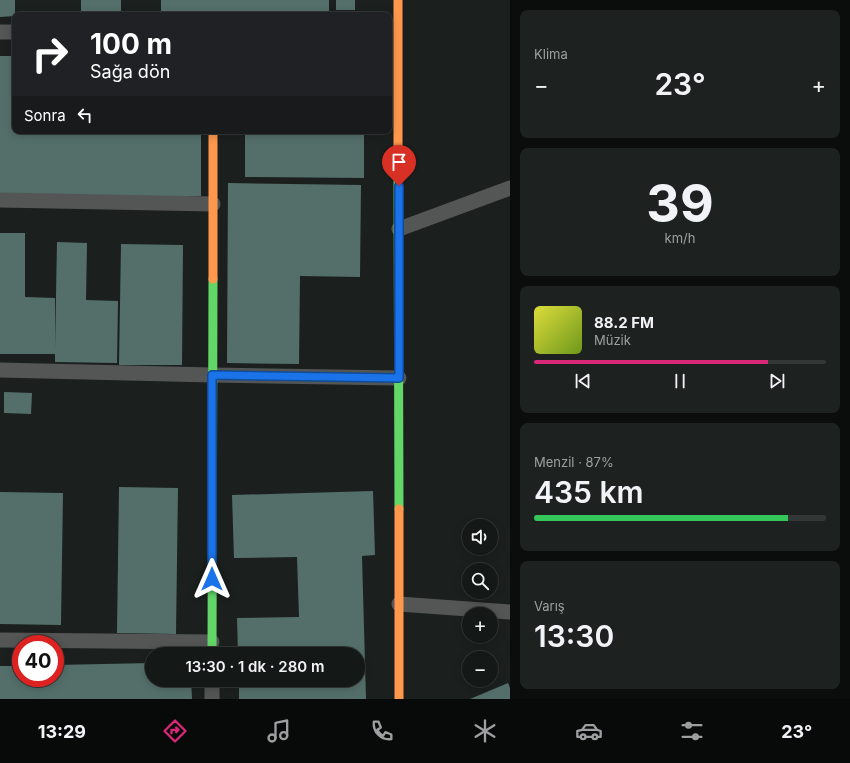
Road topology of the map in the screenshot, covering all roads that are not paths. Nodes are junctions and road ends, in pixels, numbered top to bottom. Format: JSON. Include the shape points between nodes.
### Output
{"nodes":[{"id":1,"x":398,"y":0,"type":"edge"},
{"id":2,"x":394,"y":25,"type":"edge"},
{"id":3,"x":0,"y":32,"type":"edge"},
{"id":4,"x":12,"y":32,"type":"edge"},
{"id":5,"x":213,"y":134,"type":"edge"},
{"id":6,"x":510,"y":188,"type":"edge"},
{"id":7,"x":0,"y":200,"type":"edge"},
{"id":8,"x":213,"y":204,"type":"junction"},
{"id":9,"x":399,"y":229,"type":"junction"},
{"id":10,"x":0,"y":370,"type":"edge"},
{"id":11,"x":212,"y":375,"type":"junction"},
{"id":12,"x":399,"y":378,"type":"junction"},
{"id":13,"x":398,"y":604,"type":"junction"},
{"id":14,"x":510,"y":612,"type":"edge"},
{"id":15,"x":0,"y":640,"type":"edge"},
{"id":16,"x":186,"y":647,"type":"edge"},
{"id":17,"x":212,"y":647,"type":"edge"},
{"id":18,"x":212,"y":687,"type":"edge"},
{"id":19,"x":212,"y":699,"type":"edge"},
{"id":20,"x":399,"y":699,"type":"edge"}],
"edges":[{"from":1,"to":2,"type":"street"},
{"from":2,"to":9,"type":"street"},
{"from":3,"to":4,"type":"street"},
{"from":5,"to":8,"type":"street"},
{"from":6,"to":9,"type":"street"},
{"from":7,"to":8,"type":"street"},
{"from":8,"to":11,"type":"street"},
{"from":9,"to":12,"type":"street"},
{"from":10,"to":11,"type":"street"},
{"from":11,"to":12,"type":"street"},
{"from":11,"to":17,"type":"street"},
{"from":12,"to":13,"type":"street"},
{"from":13,"to":14,"type":"street"},
{"from":13,"to":20,"type":"street"},
{"from":15,"to":16,"type":"street"},
{"from":18,"to":19,"type":"street"}]}
